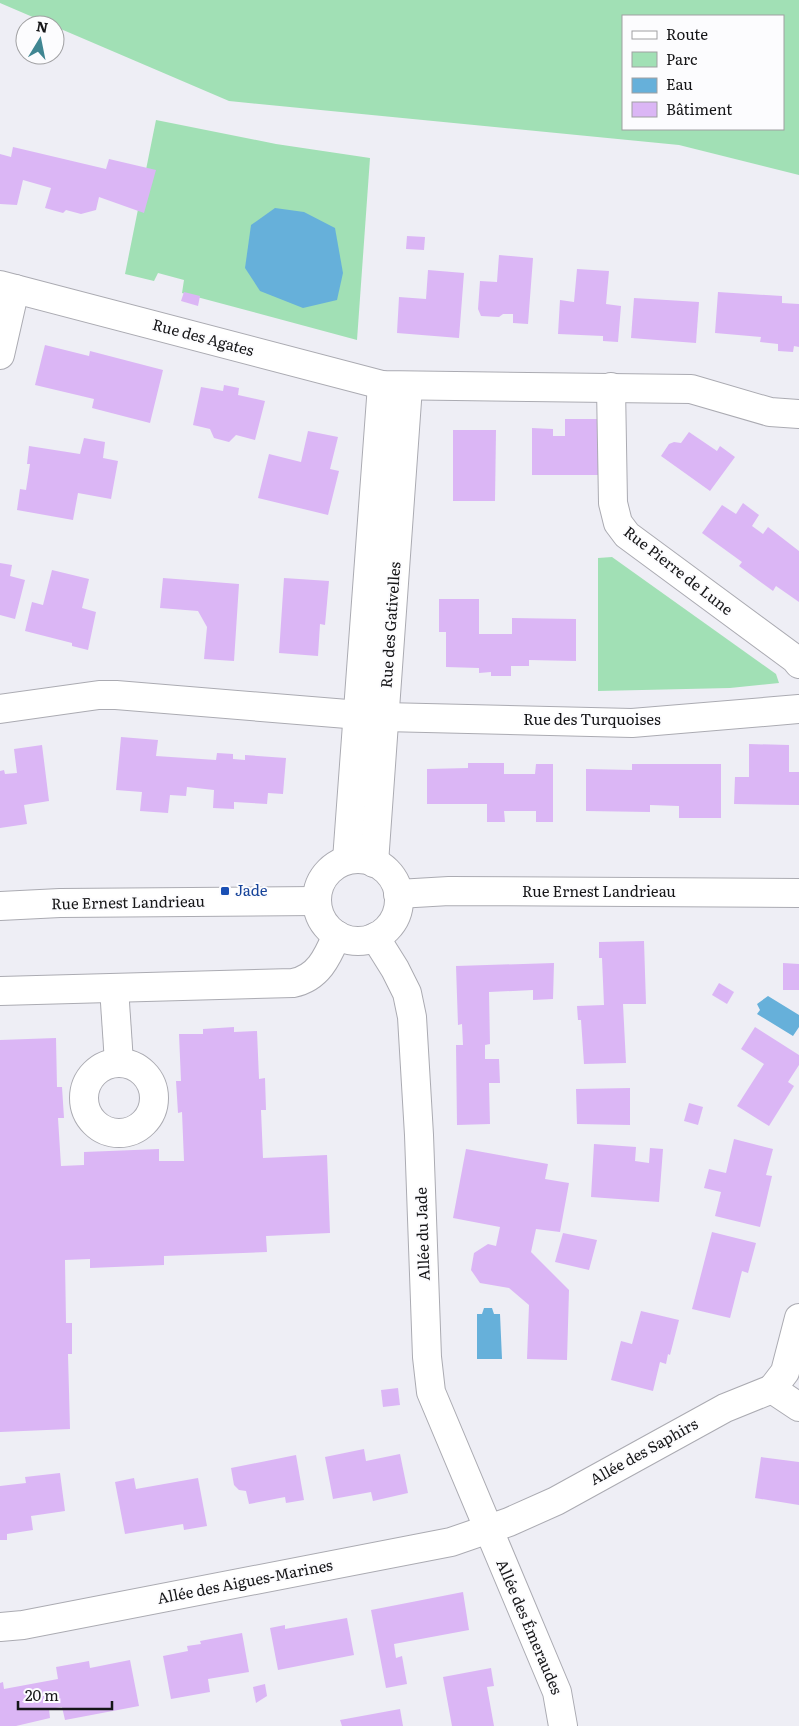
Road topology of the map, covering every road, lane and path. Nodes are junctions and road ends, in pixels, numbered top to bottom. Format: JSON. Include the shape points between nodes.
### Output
{"nodes":[{"id":1,"x":7,"y":287,"type":"edge"},
{"id":2,"x":0,"y":355,"type":"edge"},
{"id":3,"x":395,"y":386,"type":"junction"},
{"id":4,"x":612,"y":387,"type":"junction"},
{"id":5,"x":799,"y":414,"type":"edge"},
{"id":6,"x":799,"y":664,"type":"edge"},
{"id":7,"x":0,"y":709,"type":"edge"},
{"id":8,"x":799,"y":709,"type":"edge"},
{"id":9,"x":371,"y":716,"type":"junction"},
{"id":10,"x":347,"y":860,"type":"junction"},
{"id":11,"x":374,"y":863,"type":"junction"},
{"id":12,"x":799,"y":893,"type":"edge"},
{"id":13,"x":398,"y":894,"type":"junction"},
{"id":14,"x":317,"y":901,"type":"junction"},
{"id":15,"x":0,"y":906,"type":"edge"},
{"id":16,"x":337,"y":936,"type":"junction"},
{"id":17,"x":374,"y":937,"type":"junction"},
{"id":18,"x":114,"y":988,"type":"junction"},
{"id":19,"x":0,"y":991,"type":"edge"},
{"id":20,"x":119,"y":1062,"type":"dead end"},
{"id":21,"x":799,"y":1318,"type":"edge"},
{"id":22,"x":772,"y":1390,"type":"junction"},
{"id":23,"x":799,"y":1407,"type":"edge"},
{"id":24,"x":488,"y":1529,"type":"junction"},
{"id":25,"x":0,"y":1627,"type":"edge"},
{"id":26,"x":563,"y":1726,"type":"edge"}],
"edges":[{"from":1,"to":2,"type":"street"},
{"from":1,"to":3,"type":"street","name":"Rue des Agates"},
{"from":3,"to":4,"type":"street"},
{"from":3,"to":9,"type":"street","name":"Rue des Gativelles"},
{"from":4,"to":5,"type":"street","via":[[691,389],[770,412]]},
{"from":4,"to":6,"type":"street","name":"Rue Pierre de Lune","via":[[613,503],[618,523],[634,540]]},
{"from":7,"to":9,"type":"street","via":[[116,695]]},
{"from":8,"to":9,"type":"street","name":"Rue des Turquoises","via":[[632,723]]},
{"from":9,"to":10,"type":"street","name":"Rue des Gativelles"},
{"from":9,"to":11,"type":"street","name":"Rue des Gativelles"},
{"from":10,"to":11,"type":"street"},
{"from":10,"to":14,"type":"street","via":[[325,875]]},
{"from":11,"to":13,"type":"street","via":[[386,870]]},
{"from":12,"to":13,"type":"street","name":"Rue Ernest Landrieau","via":[[449,891]]},
{"from":13,"to":17,"type":"street","via":[[394,920]]},
{"from":14,"to":15,"type":"street","name":"Rue Ernest Landrieau"},
{"from":14,"to":16,"type":"street","via":[[320,915]]},
{"from":16,"to":17,"type":"street","via":[[362,941]]},
{"from":16,"to":18,"type":"street","via":[[317,972],[306,980]]},
{"from":17,"to":24,"type":"street","name":"Allée du Jade","via":[[399,977],[412,1017],[427,1357],[432,1392]]},
{"from":18,"to":19,"type":"street"},
{"from":18,"to":20,"type":"street"},
{"from":21,"to":22,"type":"street","via":[[785,1372]]},
{"from":22,"to":23,"type":"street"},
{"from":22,"to":24,"type":"street","name":"Allée des Saphirs","via":[[724,1408],[556,1501]]},
{"from":24,"to":25,"type":"street","name":"Allée des Aigues-Marines","via":[[451,1542],[23,1626]]},
{"from":24,"to":26,"type":"street","name":"Allée des Émeraudes","via":[[557,1692]]}]}
